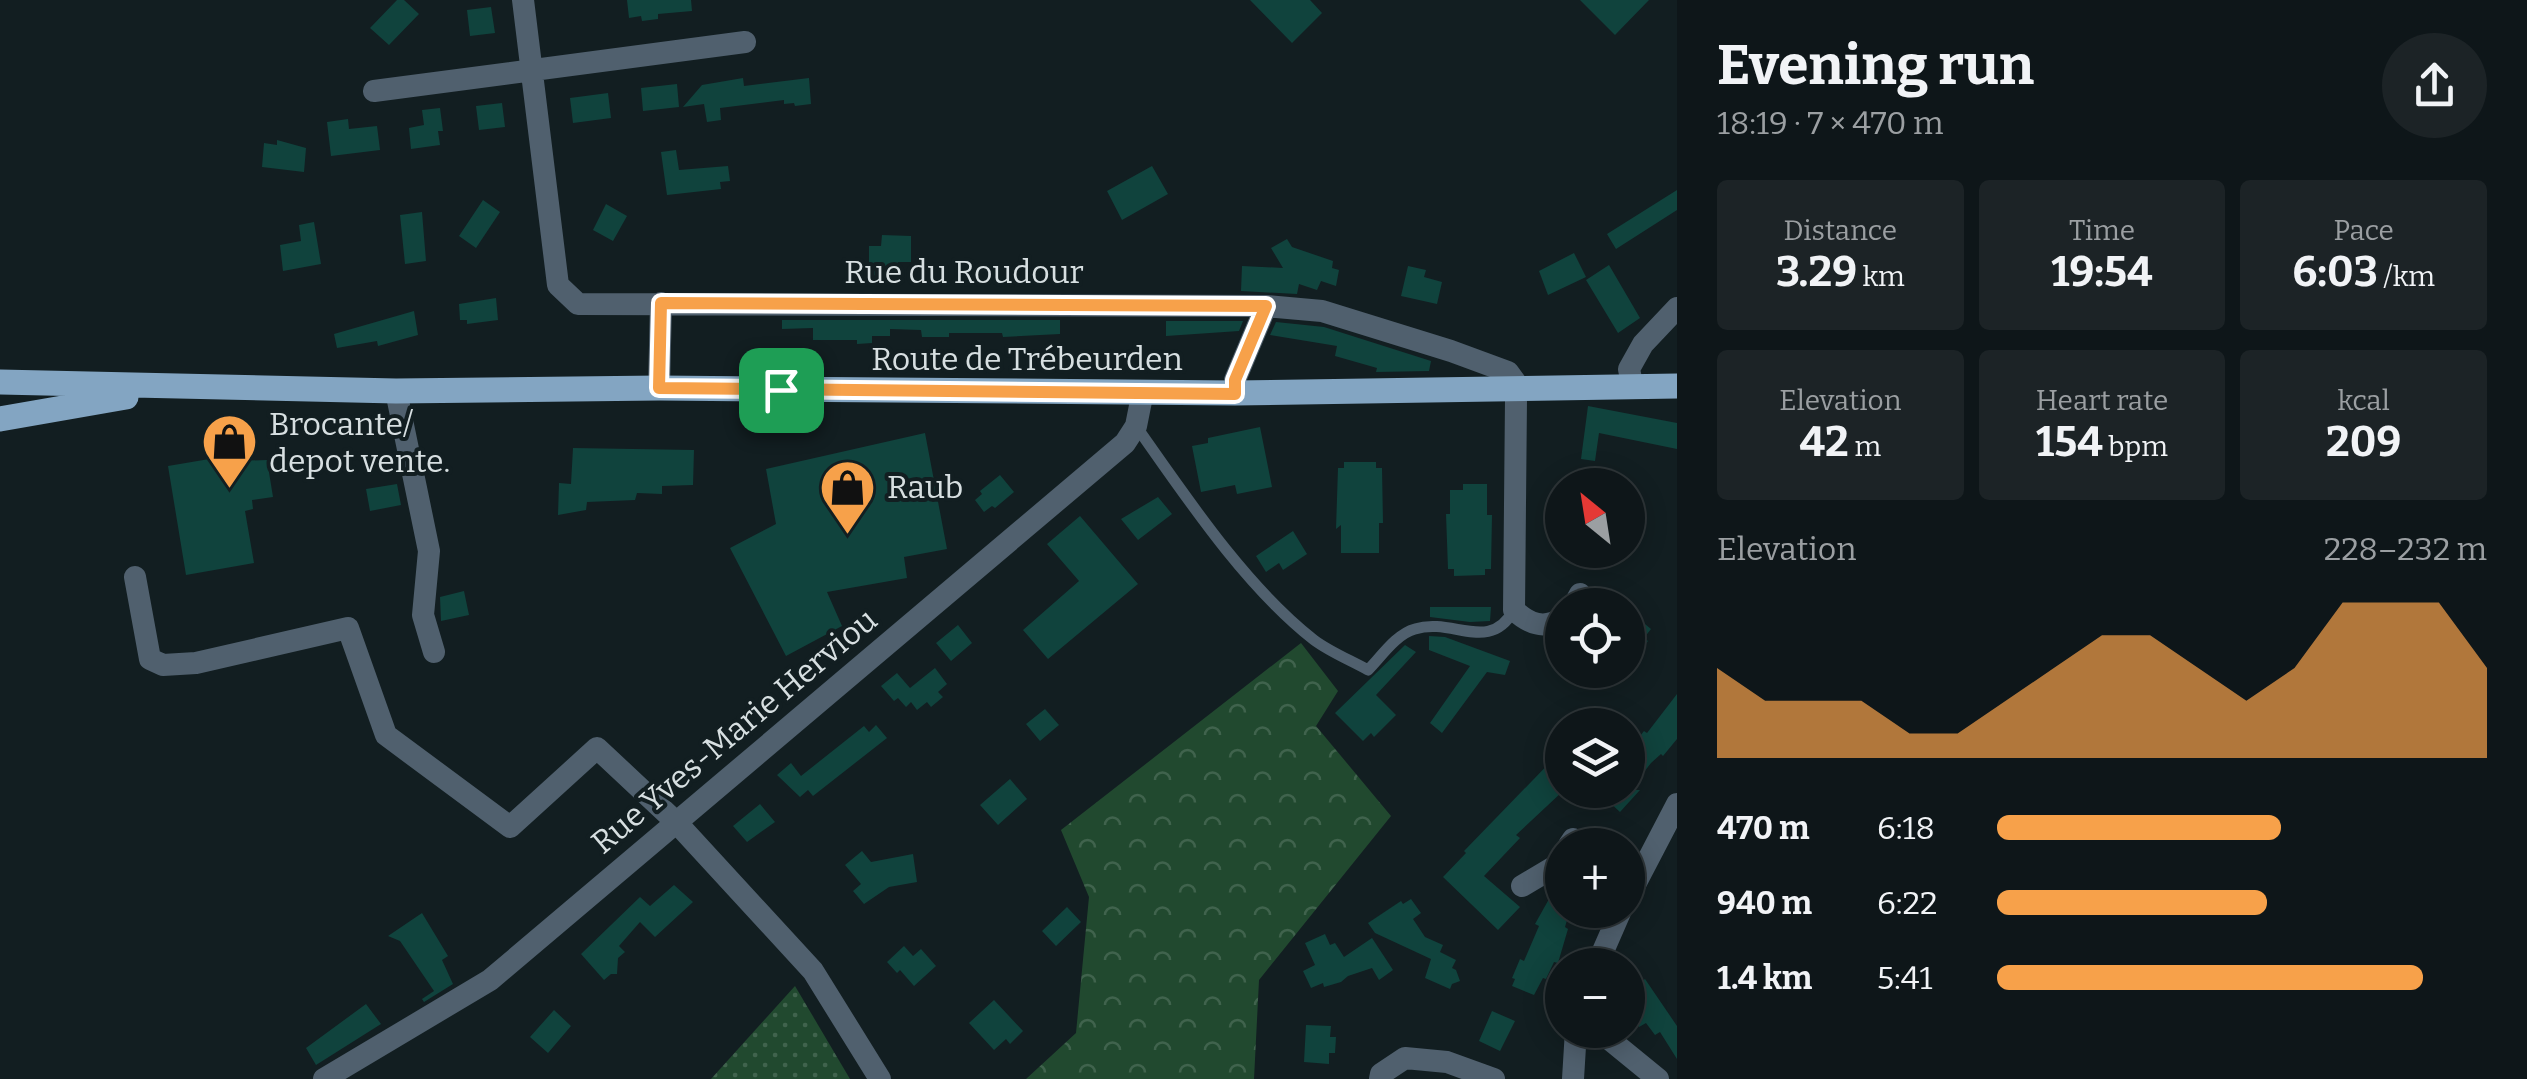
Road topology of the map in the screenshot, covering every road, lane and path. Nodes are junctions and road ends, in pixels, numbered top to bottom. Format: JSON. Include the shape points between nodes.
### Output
{"nodes":[{"id":1,"x":523,"y":0,"type":"edge"},
{"id":2,"x":745,"y":42,"type":"dead end"},
{"id":3,"x":532,"y":72,"type":"junction"},
{"id":4,"x":374,"y":91,"type":"dead end"},
{"id":5,"x":661,"y":303,"type":"junction"},
{"id":6,"x":1266,"y":306,"type":"junction"},
{"id":7,"x":1677,"y":308,"type":"edge"},
{"id":8,"x":0,"y":382,"type":"edge"},
{"id":9,"x":1632,"y":384,"type":"junction"},
{"id":10,"x":180,"y":387,"type":"junction"},
{"id":11,"x":1519,"y":387,"type":"junction"},
{"id":12,"x":659,"y":388,"type":"junction"},
{"id":13,"x":1677,"y":388,"type":"edge"},
{"id":14,"x":396,"y":391,"type":"junction"},
{"id":15,"x":1144,"y":391,"type":"junction"},
{"id":16,"x":1235,"y":394,"type":"junction"},
{"id":17,"x":0,"y":419,"type":"edge"},
{"id":18,"x":1136,"y":426,"type":"junction"},
{"id":19,"x":136,"y":577,"type":"dead end"},
{"id":20,"x":1514,"y":610,"type":"junction"},
{"id":21,"x":1545,"y":624,"type":"edge"},
{"id":22,"x":434,"y":652,"type":"dead end"},
{"id":23,"x":1677,"y":804,"type":"edge"},
{"id":24,"x":676,"y":822,"type":"junction"},
{"id":25,"x":1645,"y":863,"type":"edge"},
{"id":26,"x":1545,"y":869,"type":"edge"},
{"id":27,"x":1522,"y":886,"type":"dead end"},
{"id":28,"x":1575,"y":1048,"type":"edge"},
{"id":29,"x":1620,"y":1048,"type":"edge"},
{"id":30,"x":324,"y":1079,"type":"edge"},
{"id":31,"x":880,"y":1079,"type":"edge"},
{"id":32,"x":1380,"y":1079,"type":"edge"},
{"id":33,"x":1494,"y":1079,"type":"edge"},
{"id":34,"x":1572,"y":1079,"type":"edge"},
{"id":35,"x":1658,"y":1079,"type":"edge"}],
"edges":[{"from":1,"to":3,"type":"street","name":"Rue du Roudour"},
{"from":2,"to":3,"type":"street"},
{"from":3,"to":4,"type":"street"},
{"from":3,"to":5,"type":"street","name":"Rue du Roudour","via":[[558,285],[578,304]]},
{"from":5,"to":6,"type":"street","name":"Rue du Roudour"},
{"from":5,"to":12,"type":"street"},
{"from":6,"to":11,"type":"street","name":"Rue du Roudour","via":[[1322,311],[1451,351],[1508,372]]},
{"from":6,"to":16,"type":"street"},
{"from":7,"to":9,"type":"street","via":[[1643,344],[1629,368]]},
{"from":8,"to":10,"type":"main road","name":"Route de Trébeurden"},
{"from":9,"to":11,"type":"main road","name":"Route de Trébeurden"},
{"from":9,"to":13,"type":"main road","name":"Route de Trébeurden"},
{"from":10,"to":14,"type":"main road","name":"Route de Trébeurden"},
{"from":10,"to":17,"type":"main road","name":"Route de Trébeurden"},
{"from":11,"to":16,"type":"main road","name":"Route de Trébeurden"},
{"from":11,"to":20,"type":"street"},
{"from":12,"to":14,"type":"main road","name":"Route de Trébeurden"},
{"from":12,"to":15,"type":"main road","name":"Route de Trébeurden"},
{"from":14,"to":22,"type":"street","via":[[429,551],[423,616]]},
{"from":15,"to":16,"type":"main road","name":"Route de Trébeurden"},
{"from":15,"to":18,"type":"street"},
{"from":18,"to":20,"type":"lane","via":[[1289,620],[1368,670],[1415,628],[1488,632],[1500,629]]},
{"from":18,"to":24,"type":"street","name":"Rue Yves-Marie Herviou"},
{"from":19,"to":24,"type":"street","via":[[150,659],[163,665],[196,664],[348,628],[386,735],[510,827],[597,748]]},
{"from":20,"to":21,"type":"street","via":[[1527,622]]},
{"from":23,"to":25,"type":"street"},
{"from":24,"to":30,"type":"street","name":"Rue Yves-Marie Herviou","via":[[490,980]]},
{"from":24,"to":31,"type":"street","via":[[813,970]]},
{"from":26,"to":27,"type":"street"},
{"from":28,"to":34,"type":"street"},
{"from":29,"to":35,"type":"street"},
{"from":32,"to":33,"type":"street","via":[[1405,1058],[1447,1062]]}]}
